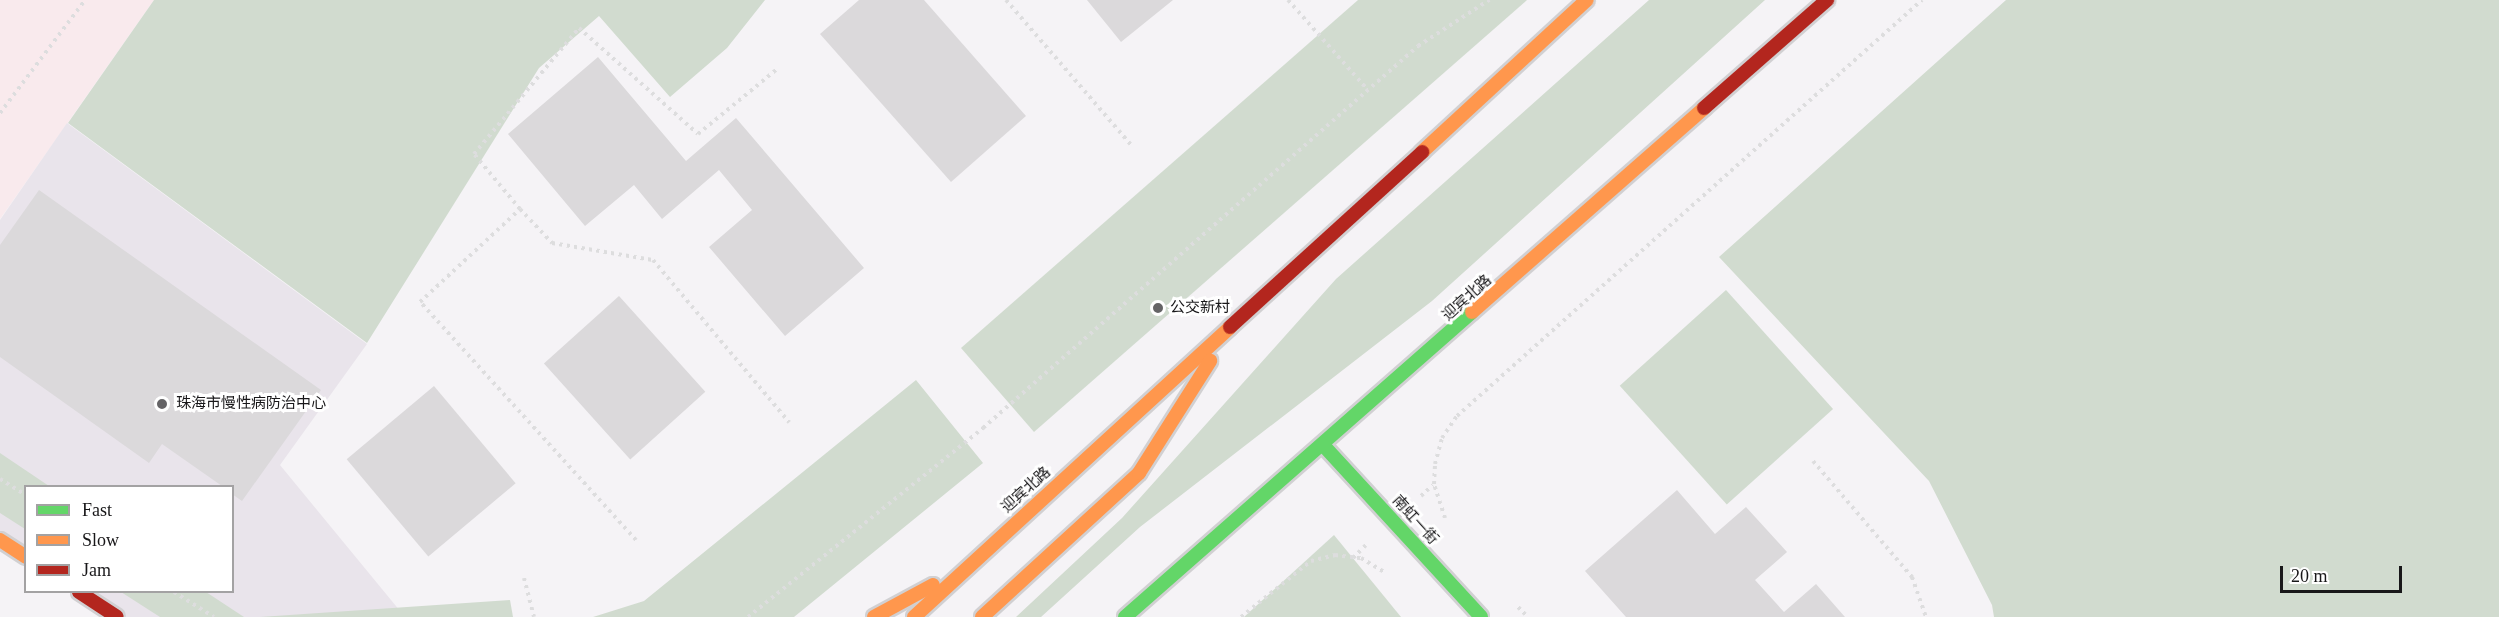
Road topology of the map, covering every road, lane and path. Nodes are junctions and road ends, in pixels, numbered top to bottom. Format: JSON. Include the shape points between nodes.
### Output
{"nodes":[{"id":1,"x":85,"y":0,"type":"edge"},
{"id":2,"x":1006,"y":0,"type":"edge"},
{"id":3,"x":1288,"y":0,"type":"edge"},
{"id":4,"x":1489,"y":0,"type":"edge"},
{"id":5,"x":1587,"y":0,"type":"edge"},
{"id":6,"x":1827,"y":0,"type":"edge"},
{"id":7,"x":1922,"y":0,"type":"edge"},
{"id":8,"x":777,"y":69,"type":"dead end"},
{"id":9,"x":1368,"y":90,"type":"junction"},
{"id":10,"x":0,"y":113,"type":"edge"},
{"id":11,"x":1132,"y":147,"type":"dead end"},
{"id":12,"x":520,"y":209,"type":"junction"},
{"id":13,"x":1233,"y":324,"type":"junction"},
{"id":14,"x":789,"y":422,"type":"dead end"},
{"id":15,"x":1324,"y":446,"type":"junction"},
{"id":16,"x":1813,"y":461,"type":"dead end"},
{"id":17,"x":0,"y":479,"type":"edge"},
{"id":18,"x":24,"y":494,"type":"edge"},
{"id":19,"x":1450,"y":528,"type":"dead end"},
{"id":20,"x":0,"y":540,"type":"edge"},
{"id":21,"x":636,"y":540,"type":"dead end"},
{"id":22,"x":24,"y":556,"type":"edge"},
{"id":23,"x":969,"y":565,"type":"junction"},
{"id":24,"x":1390,"y":576,"type":"dead end"},
{"id":25,"x":524,"y":578,"type":"dead end"},
{"id":26,"x":81,"y":593,"type":"edge"},
{"id":27,"x":177,"y":593,"type":"edge"},
{"id":28,"x":1148,"y":597,"type":"junction"},
{"id":29,"x":1512,"y":599,"type":"dead end"},
{"id":30,"x":117,"y":617,"type":"edge"},
{"id":31,"x":214,"y":617,"type":"edge"},
{"id":32,"x":534,"y":617,"type":"edge"},
{"id":33,"x":748,"y":617,"type":"edge"},
{"id":34,"x":874,"y":617,"type":"edge"},
{"id":35,"x":914,"y":617,"type":"edge"},
{"id":36,"x":982,"y":617,"type":"edge"},
{"id":37,"x":1125,"y":617,"type":"edge"},
{"id":38,"x":1131,"y":617,"type":"edge"},
{"id":39,"x":1241,"y":617,"type":"edge"},
{"id":40,"x":1481,"y":617,"type":"edge"},
{"id":41,"x":1528,"y":617,"type":"edge"},
{"id":42,"x":1926,"y":617,"type":"edge"}],
"edges":[{"from":1,"to":10,"type":"path"},
{"from":2,"to":11,"type":"path"},
{"from":3,"to":9,"type":"path"},
{"from":4,"to":9,"type":"path","via":[[1418,46]]},
{"from":5,"to":13,"type":"main road","name":"迎宾北路"},
{"from":6,"to":15,"type":"main road","name":"迎宾北路"},
{"from":7,"to":19,"type":"path","via":[[1457,416],[1442,438],[1435,464],[1436,492]]},
{"from":8,"to":12,"type":"path","via":[[698,134],[579,28],[474,154]]},
{"from":9,"to":33,"type":"path","via":[[983,428]]},
{"from":12,"to":14,"type":"path","via":[[552,243],[653,260]]},
{"from":12,"to":21,"type":"path","via":[[420,302]]},
{"from":13,"to":23,"type":"main road","name":"迎宾北路"},
{"from":13,"to":36,"type":"main road","via":[[1139,473]]},
{"from":15,"to":28,"type":"main road","name":"迎宾北路"},
{"from":15,"to":40,"type":"main road","name":"南虹一街"},
{"from":16,"to":42,"type":"path","via":[[1912,577]]},
{"from":17,"to":18,"type":"path"},
{"from":20,"to":22,"type":"main road"},
{"from":23,"to":34,"type":"main road"},
{"from":23,"to":35,"type":"main road","name":"迎宾北路"},
{"from":24,"to":39,"type":"path","via":[[1361,558],[1335,555],[1311,561]]},
{"from":25,"to":32,"type":"path"},
{"from":26,"to":30,"type":"main road"},
{"from":27,"to":31,"type":"path"},
{"from":28,"to":37,"type":"main road","name":"迎宾北路"},
{"from":28,"to":38,"type":"main road"},
{"from":29,"to":41,"type":"path"}]}
